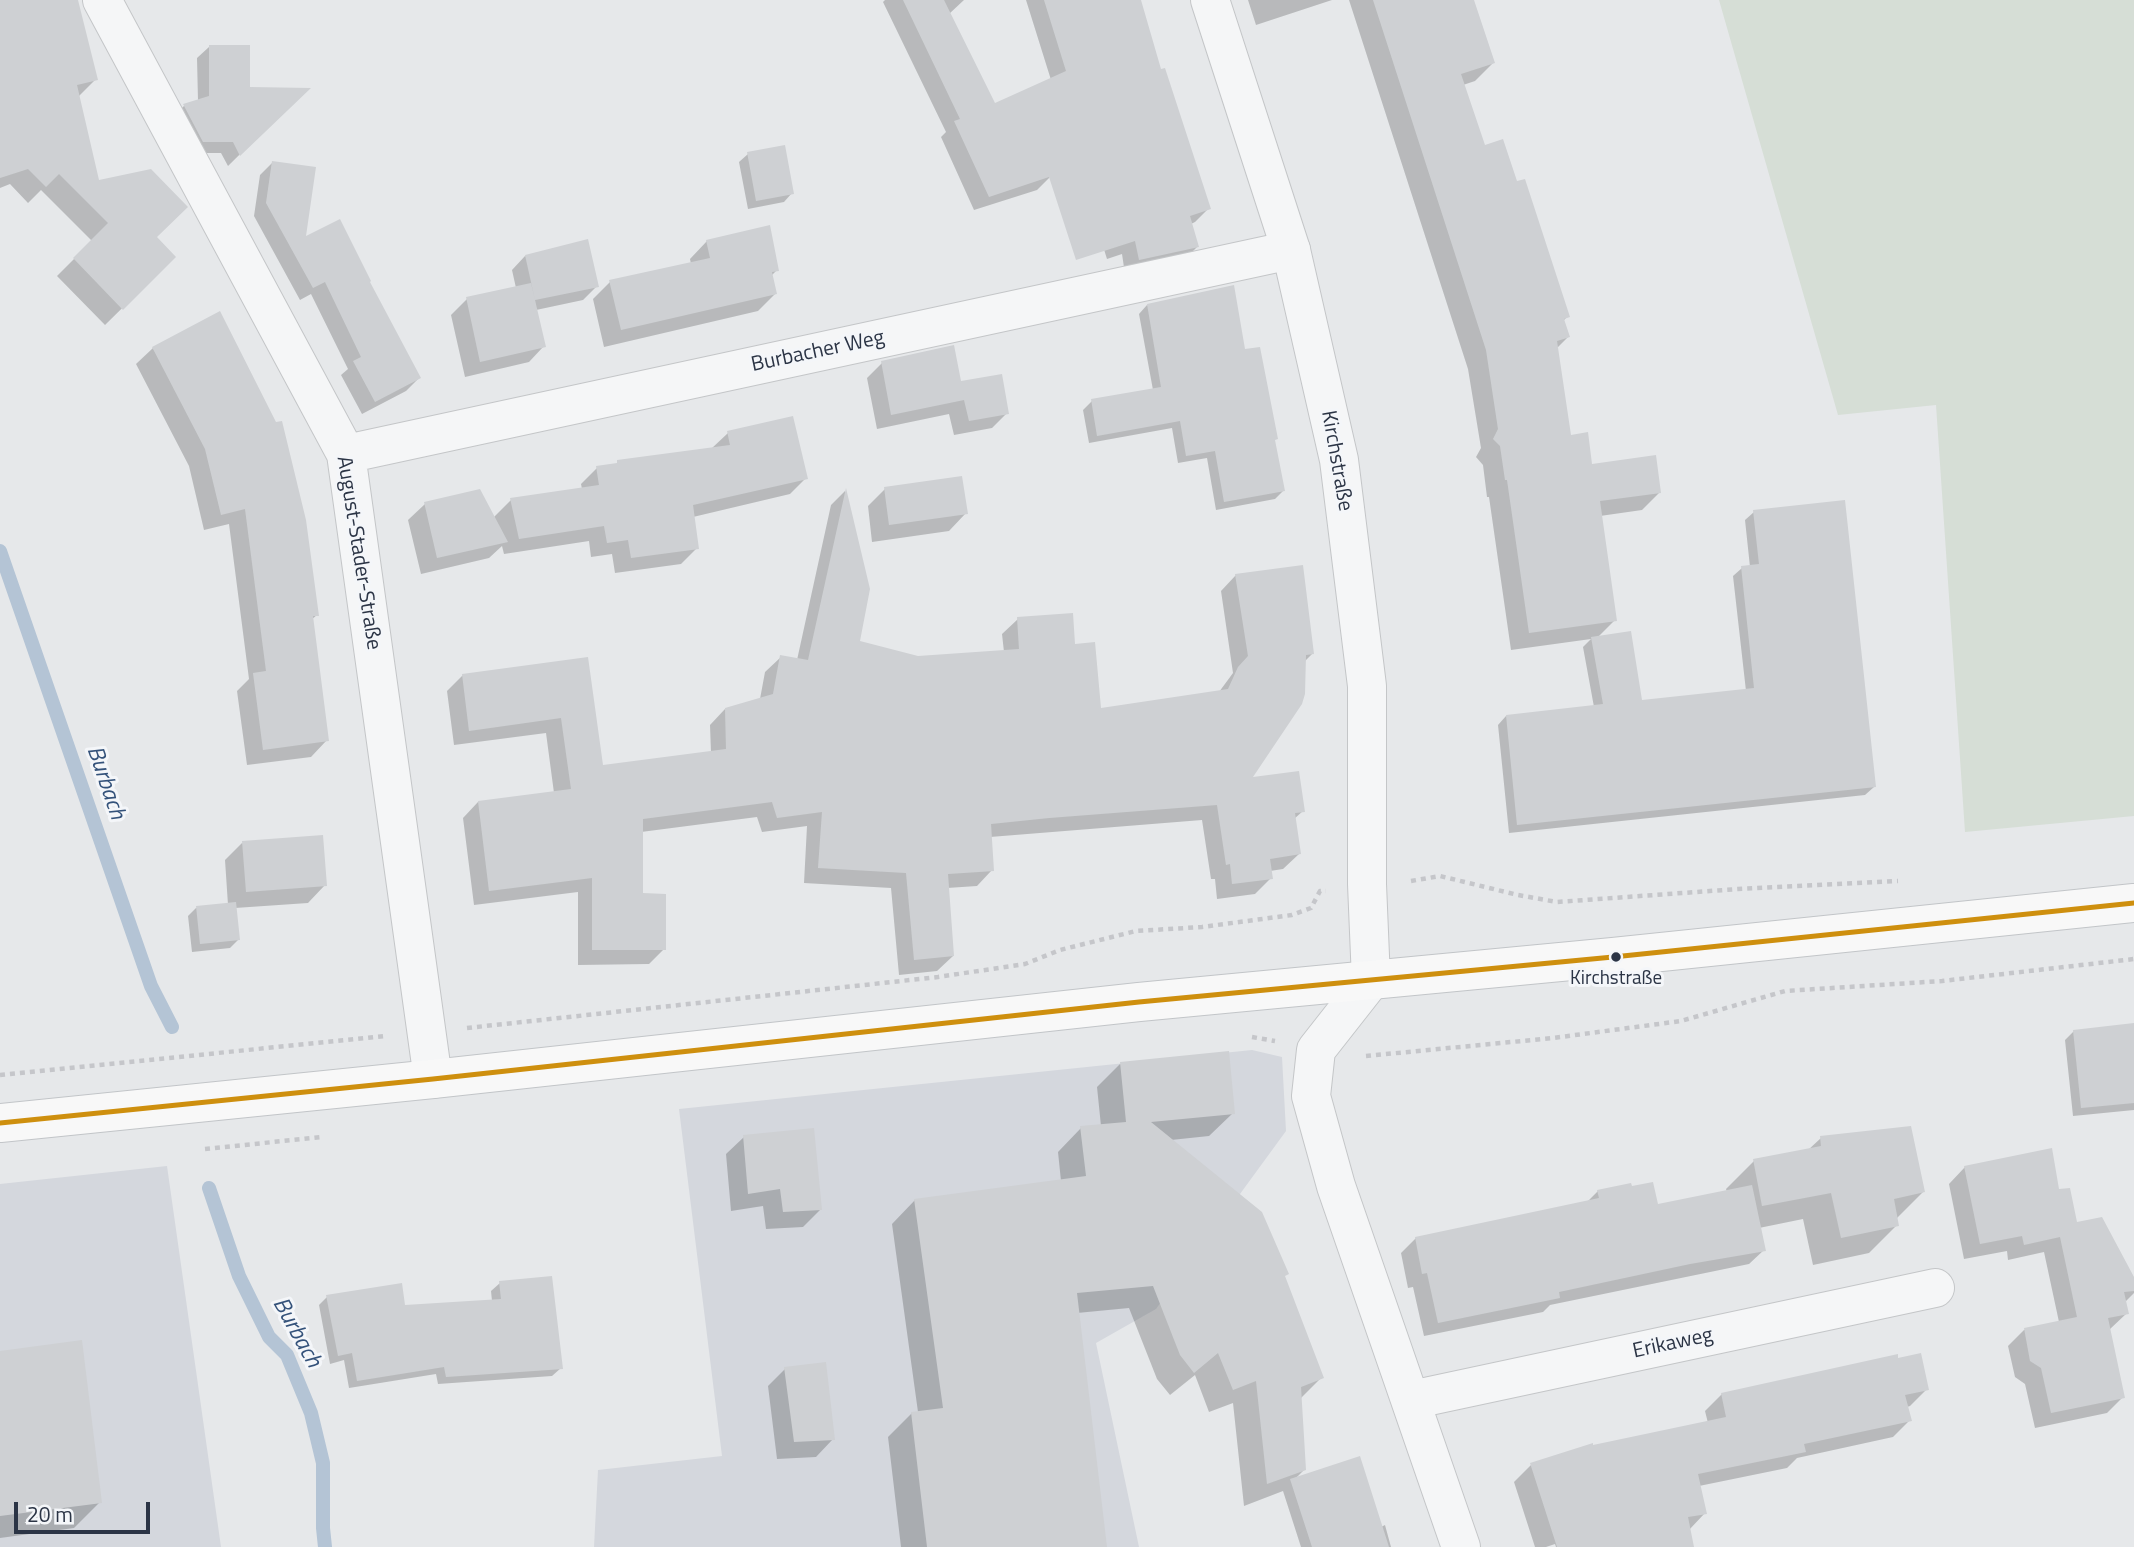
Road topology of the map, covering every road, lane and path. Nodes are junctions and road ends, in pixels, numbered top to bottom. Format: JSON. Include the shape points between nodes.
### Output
{"nodes":[{"id":1,"x":102,"y":0,"type":"edge"},
{"id":2,"x":1210,"y":0,"type":"edge"},
{"id":3,"x":1291,"y":250,"type":"junction"},
{"id":4,"x":346,"y":454,"type":"junction"},
{"id":5,"x":1901,"y":881,"type":"dead end"},
{"id":6,"x":1367,"y":889,"type":"junction"},
{"id":7,"x":2134,"y":902,"type":"edge"},
{"id":8,"x":2134,"y":959,"type":"edge"},
{"id":9,"x":1371,"y":980,"type":"junction"},
{"id":10,"x":425,"y":1032,"type":"junction"},
{"id":11,"x":1244,"y":1037,"type":"dead end"},
{"id":12,"x":1316,"y":1050,"type":"junction"},
{"id":13,"x":0,"y":1075,"type":"edge"},
{"id":14,"x":433,"y":1079,"type":"junction"},
{"id":15,"x":0,"y":1124,"type":"edge"},
{"id":16,"x":332,"y":1136,"type":"dead end"},
{"id":17,"x":201,"y":1149,"type":"dead end"},
{"id":18,"x":1935,"y":1288,"type":"dead end"},
{"id":19,"x":1411,"y":1400,"type":"junction"},
{"id":20,"x":1461,"y":1547,"type":"edge"}],
"edges":[{"from":1,"to":4,"type":"street","name":"August-Stader-Straße"},
{"from":2,"to":3,"type":"street","name":"Kirchstraße"},
{"from":3,"to":4,"type":"street","name":"Burbacher Weg"},
{"from":3,"to":6,"type":"street","name":"Kirchstraße","via":[[1339,460],[1366,673]]},
{"from":4,"to":10,"type":"street","name":"August-Stader-Straße"},
{"from":5,"to":6,"type":"path","via":[[1557,902],[1440,876]]},
{"from":6,"to":9,"type":"street","name":"Kirchstraße"},
{"from":6,"to":10,"type":"path","via":[[1320,891],[1311,908],[1292,915],[1136,931],[1025,964]]},
{"from":7,"to":9,"type":"main road"},
{"from":8,"to":12,"type":"path","via":[[1942,981],[1785,991],[1681,1021],[1553,1038],[1354,1057]]},
{"from":9,"to":12,"type":"street"},
{"from":9,"to":14,"type":"main road"},
{"from":10,"to":13,"type":"path"},
{"from":10,"to":14,"type":"street","name":"August-Stader-Straße"},
{"from":11,"to":12,"type":"path"},
{"from":12,"to":19,"type":"street","via":[[1311,1096],[1336,1186]]},
{"from":14,"to":15,"type":"main road"},
{"from":16,"to":17,"type":"path"},
{"from":18,"to":19,"type":"street","name":"Erikaweg"},
{"from":19,"to":20,"type":"street"}]}
